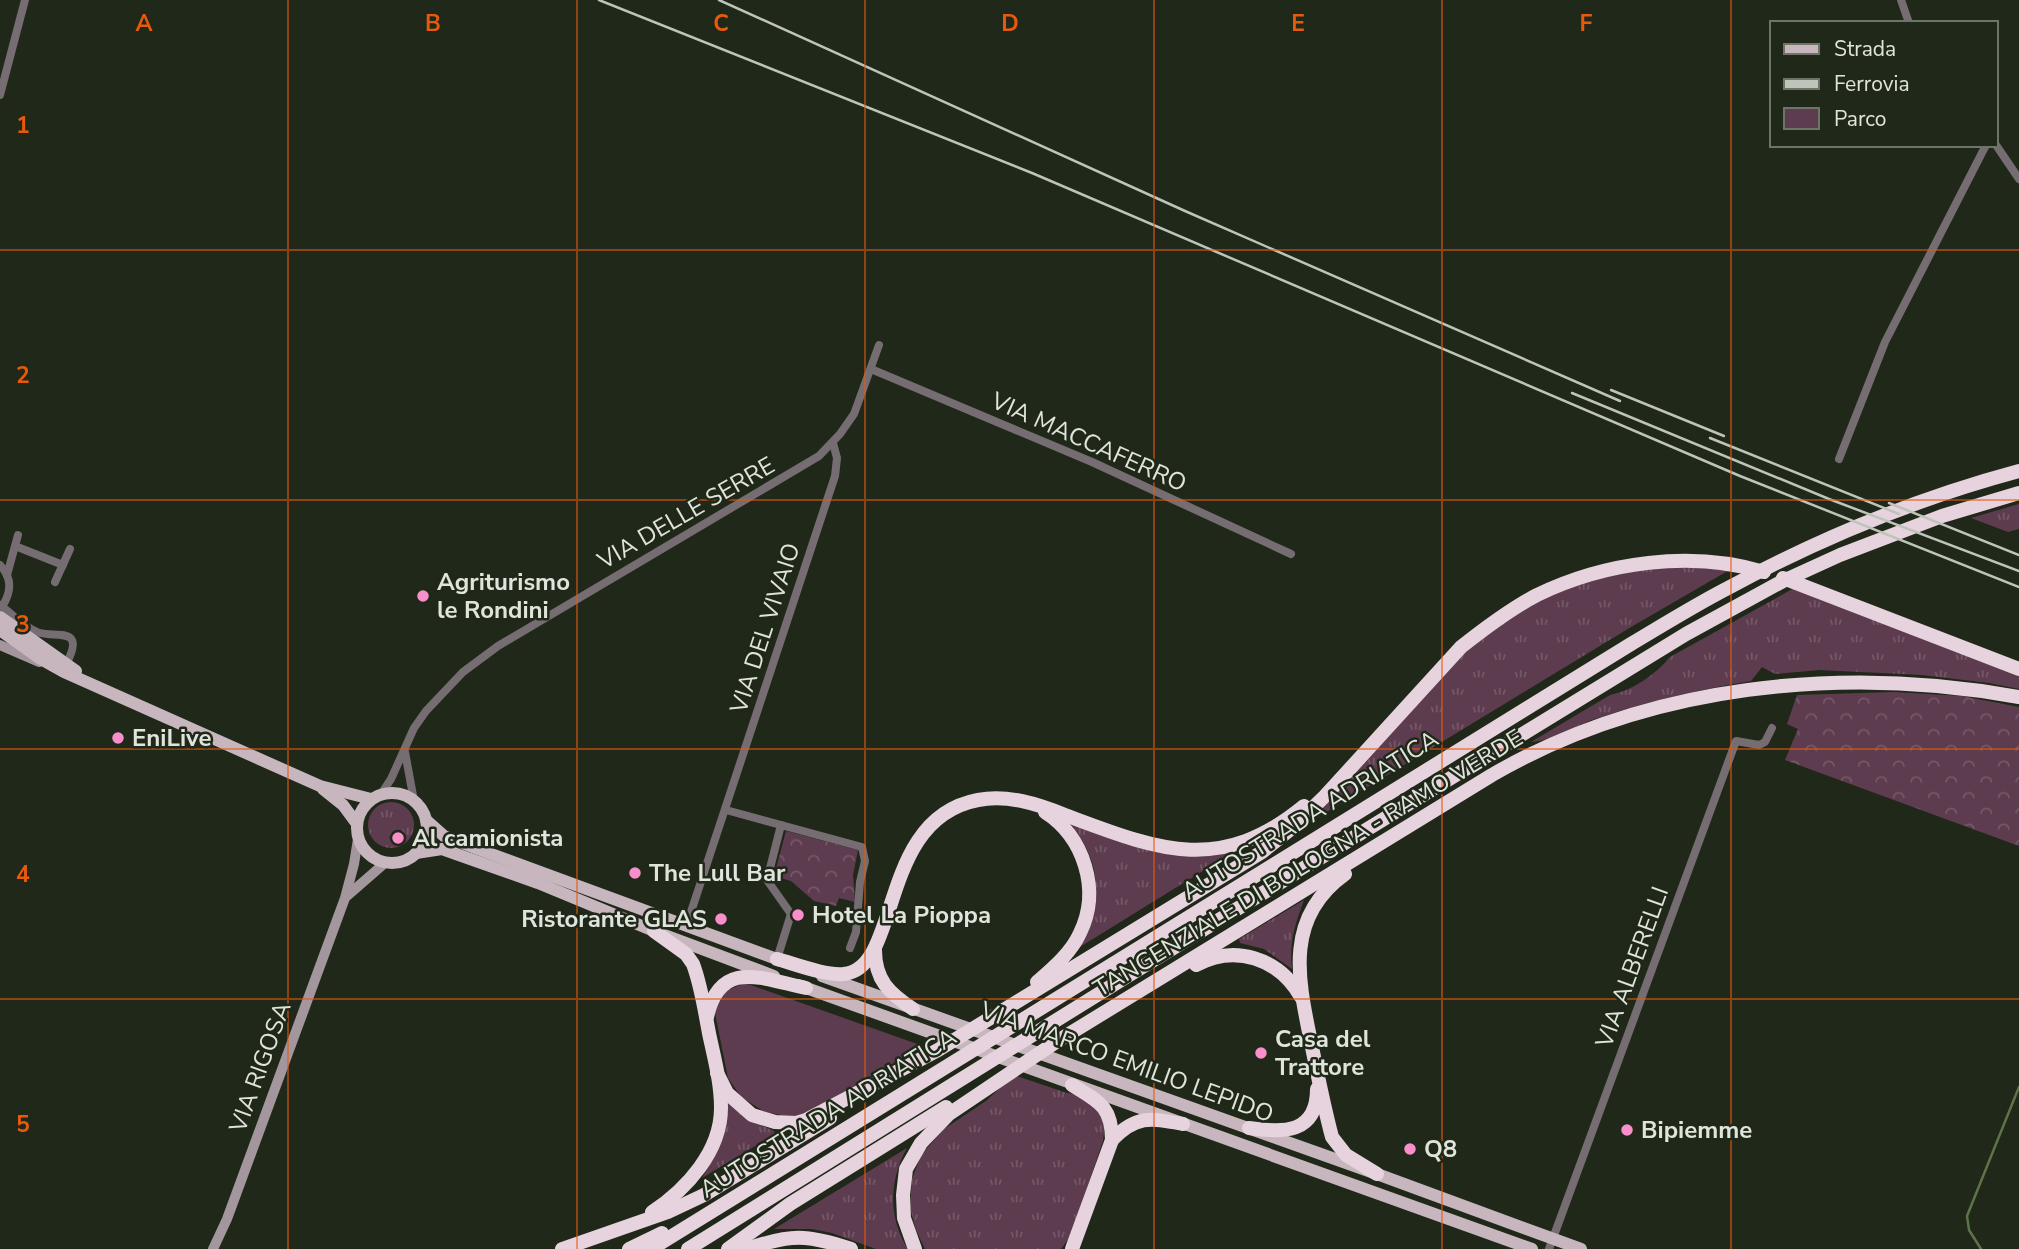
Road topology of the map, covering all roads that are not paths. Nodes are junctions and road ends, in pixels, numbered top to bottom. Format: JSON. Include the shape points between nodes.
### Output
{"nodes":[{"id":1,"x":25,"y":0,"type":"edge"},
{"id":2,"x":1901,"y":0,"type":"edge"},
{"id":3,"x":1908,"y":21,"type":"edge"},
{"id":4,"x":0,"y":95,"type":"edge"},
{"id":5,"x":1985,"y":147,"type":"edge"},
{"id":6,"x":1997,"y":147,"type":"edge"},
{"id":7,"x":2019,"y":179,"type":"edge"},
{"id":8,"x":879,"y":345,"type":"dead end"},
{"id":9,"x":871,"y":369,"type":"junction"},
{"id":10,"x":833,"y":443,"type":"junction"},
{"id":11,"x":1839,"y":459,"type":"dead end"},
{"id":12,"x":2012,"y":473,"type":"edge"},
{"id":13,"x":2019,"y":493,"type":"edge"},
{"id":14,"x":18,"y":535,"type":"dead end"},
{"id":15,"x":15,"y":546,"type":"junction"},
{"id":16,"x":70,"y":549,"type":"dead end"},
{"id":17,"x":1291,"y":554,"type":"dead end"},
{"id":18,"x":0,"y":565,"type":"edge"},
{"id":19,"x":63,"y":565,"type":"junction"},
{"id":20,"x":7,"y":575,"type":"junction"},
{"id":21,"x":55,"y":582,"type":"dead end"},
{"id":22,"x":1,"y":610,"type":"edge"},
{"id":23,"x":0,"y":630,"type":"edge"},
{"id":24,"x":0,"y":645,"type":"edge"},
{"id":25,"x":65,"y":668,"type":"junction"},
{"id":26,"x":2019,"y":669,"type":"edge"},
{"id":27,"x":2019,"y":697,"type":"edge"},
{"id":28,"x":1390,"y":722,"type":"junction"},
{"id":29,"x":1772,"y":728,"type":"dead end"},
{"id":30,"x":404,"y":751,"type":"junction"},
{"id":31,"x":320,"y":786,"type":"junction"},
{"id":32,"x":376,"y":797,"type":"junction"},
{"id":33,"x":414,"y":801,"type":"junction"},
{"id":34,"x":1032,"y":804,"type":"junction"},
{"id":35,"x":726,"y":810,"type":"junction"},
{"id":36,"x":1422,"y":818,"type":"junction"},
{"id":37,"x":426,"y":820,"type":"junction"},
{"id":38,"x":357,"y":824,"type":"junction"},
{"id":39,"x":781,"y":825,"type":"junction"},
{"id":40,"x":359,"y":839,"type":"junction"},
{"id":41,"x":416,"y":853,"type":"junction"},
{"id":42,"x":386,"y":862,"type":"junction"},
{"id":43,"x":345,"y":898,"type":"junction"},
{"id":44,"x":686,"y":927,"type":"junction"},
{"id":45,"x":654,"y":931,"type":"junction"},
{"id":46,"x":850,"y":948,"type":"dead end"},
{"id":47,"x":875,"y":948,"type":"junction"},
{"id":48,"x":777,"y":959,"type":"junction"},
{"id":49,"x":806,"y":988,"type":"junction"},
{"id":50,"x":1303,"y":1001,"type":"junction"},
{"id":51,"x":913,"y":1009,"type":"junction"},
{"id":52,"x":706,"y":1018,"type":"junction"},
{"id":53,"x":990,"y":1018,"type":"junction"},
{"id":54,"x":1065,"y":1036,"type":"junction"},
{"id":55,"x":932,"y":1054,"type":"junction"},
{"id":56,"x":1317,"y":1070,"type":"junction"},
{"id":57,"x":717,"y":1073,"type":"junction"},
{"id":58,"x":1005,"y":1075,"type":"junction"},
{"id":59,"x":1072,"y":1085,"type":"junction"},
{"id":60,"x":1183,"y":1124,"type":"junction"},
{"id":61,"x":1250,"y":1128,"type":"junction"},
{"id":62,"x":1112,"y":1140,"type":"junction"},
{"id":63,"x":1377,"y":1174,"type":"junction"},
{"id":64,"x":732,"y":1200,"type":"junction"},
{"id":65,"x":632,"y":1225,"type":"junction"},
{"id":66,"x":1550,"y":1244,"type":"edge"},
{"id":67,"x":213,"y":1249,"type":"edge"},
{"id":68,"x":562,"y":1249,"type":"edge"},
{"id":69,"x":629,"y":1249,"type":"edge"},
{"id":70,"x":651,"y":1249,"type":"edge"},
{"id":71,"x":688,"y":1249,"type":"edge"},
{"id":72,"x":727,"y":1249,"type":"edge"},
{"id":73,"x":747,"y":1249,"type":"edge"},
{"id":74,"x":851,"y":1249,"type":"edge"},
{"id":75,"x":915,"y":1249,"type":"edge"},
{"id":76,"x":1072,"y":1249,"type":"edge"},
{"id":77,"x":1532,"y":1249,"type":"edge"},
{"id":78,"x":1581,"y":1249,"type":"edge"}],
"edges":[{"from":1,"to":4,"type":"street"},
{"from":2,"to":3,"type":"street"},
{"from":5,"to":11,"type":"street","via":[[1885,342]]},
{"from":6,"to":7,"type":"street"},
{"from":8,"to":9,"type":"street"},
{"from":9,"to":10,"type":"street","via":[[854,414]]},
{"from":9,"to":17,"type":"street","name":"VIA MACCAFERRO","via":[[1092,462]]},
{"from":10,"to":30,"type":"street","name":"VIA DELLE SERRE","via":[[811,462],[475,661],[426,711]]},
{"from":10,"to":35,"type":"street","name":"VIA DEL VIVAIO","via":[[835,475]]},
{"from":12,"to":64,"type":"highway","name":"AUTOSTRADA ADRIATICA","via":[[1891,513],[1717,594]]},
{"from":13,"to":71,"type":"highway","name":"AUTOSTRADA ADRIATICA","via":[[1895,533],[1783,581],[1686,634]]},
{"from":14,"to":15,"type":"street"},
{"from":15,"to":19,"type":"street"},
{"from":15,"to":20,"type":"street"},
{"from":16,"to":19,"type":"street"},
{"from":18,"to":20,"type":"street"},
{"from":19,"to":21,"type":"street"},
{"from":20,"to":22,"type":"street","via":[[10,594]]},
{"from":22,"to":25,"type":"main road"},
{"from":22,"to":25,"type":"street","via":[[38,633],[67,637],[71,651]]},
{"from":23,"to":25,"type":"main road","via":[[38,658]]},
{"from":24,"to":25,"type":"main road"},
{"from":25,"to":31,"type":"main road"},
{"from":26,"to":28,"type":"highway","name":"TANGENZIALE DI BOLOGNA - RAMO VERDE","via":[[1759,570],[1695,561],[1660,562],[1589,575],[1536,595],[1461,647]]},
{"from":27,"to":36,"type":"highway","name":"TANGENZIALE DI BOLOGNA - RAMO VERDE","via":[[1928,685],[1848,682],[1768,688],[1682,702],[1597,726],[1551,745]]},
{"from":28,"to":34,"type":"highway","via":[[1294,814],[1225,847],[1166,849]]},
{"from":28,"to":53,"type":"highway","name":"TANGENZIALE DI BOLOGNA - RAMO VERDE","via":[[1325,796],[1262,852]]},
{"from":29,"to":66,"type":"street","name":"VIA ALBERELLI","via":[[1759,745],[1736,741]]},
{"from":30,"to":32,"type":"street","name":"VIA DELLE SERRE"},
{"from":30,"to":33,"type":"street"},
{"from":31,"to":32,"type":"main road"},
{"from":31,"to":38,"type":"main road"},
{"from":32,"to":33,"type":"main road","via":[[398,793]]},
{"from":32,"to":38,"type":"main road","via":[[359,814]]},
{"from":33,"to":37,"type":"main road"},
{"from":34,"to":47,"type":"highway","via":[[1000,798],[977,800],[952,808],[927,827],[905,865]]},
{"from":34,"to":53,"type":"highway","via":[[1063,826],[1083,856],[1088,877],[1087,915],[1065,956]]},
{"from":35,"to":39,"type":"street"},
{"from":35,"to":44,"type":"street","name":"VIA DEL VIVAIO"},
{"from":36,"to":50,"type":"highway","via":[[1335,881],[1314,906],[1299,946]]},
{"from":36,"to":54,"type":"highway","name":"TANGENZIALE DI BOLOGNA - RAMO VERDE"},
{"from":37,"to":41,"type":"main road","via":[[425,838]]},
{"from":37,"to":44,"type":"main road","name":"VIA MARCO EMILIO LEPIDO","via":[[444,836]]},
{"from":38,"to":40,"type":"main road"},
{"from":39,"to":46,"type":"street","via":[[862,847],[856,932]]},
{"from":39,"to":48,"type":"street","via":[[767,880],[791,914]]},
{"from":40,"to":42,"type":"main road","via":[[369,854]]},
{"from":40,"to":43,"type":"main road","name":"VIA RIGOSA"},
{"from":41,"to":42,"type":"main road"},
{"from":41,"to":45,"type":"main road","name":"VIA MARCO EMILIO LEPIDO","via":[[442,849]]},
{"from":42,"to":43,"type":"main road","name":"VIA RIGOSA"},
{"from":43,"to":67,"type":"main road","name":"VIA RIGOSA"},
{"from":44,"to":48,"type":"main road","name":"VIA MARCO EMILIO LEPIDO"},
{"from":45,"to":49,"type":"main road","name":"VIA MARCO EMILIO LEPIDO"},
{"from":45,"to":52,"type":"highway","via":[[690,959]]},
{"from":47,"to":48,"type":"highway","via":[[864,965],[847,974]]},
{"from":47,"to":51,"type":"highway","via":[[880,980]]},
{"from":48,"to":51,"type":"main road","name":"VIA MARCO EMILIO LEPIDO"},
{"from":49,"to":52,"type":"highway","via":[[735,977],[719,988]]},
{"from":49,"to":59,"type":"main road","name":"VIA MARCO EMILIO LEPIDO"},
{"from":50,"to":54,"type":"highway","via":[[1293,984],[1272,966],[1250,956],[1222,955]]},
{"from":50,"to":56,"type":"highway"},
{"from":51,"to":61,"type":"main road","name":"VIA MARCO EMILIO LEPIDO"},
{"from":52,"to":57,"type":"highway"},
{"from":53,"to":55,"type":"highway","name":"TANGENZIALE DI BOLOGNA - RAMO VERDE"},
{"from":54,"to":58,"type":"highway","name":"TANGENZIALE DI BOLOGNA - RAMO VERDE"},
{"from":55,"to":57,"type":"highway","via":[[796,1123],[752,1115],[727,1093]]},
{"from":55,"to":65,"type":"highway","via":[[738,1176]]},
{"from":56,"to":61,"type":"highway","via":[[1316,1103],[1300,1126],[1282,1132]]},
{"from":56,"to":63,"type":"highway","via":[[1332,1137],[1346,1155]]},
{"from":57,"to":65,"type":"highway","via":[[721,1117],[706,1157],[681,1190]]},
{"from":58,"to":72,"type":"highway","via":[[854,1164]]},
{"from":58,"to":75,"type":"highway","via":[[940,1121],[910,1161],[902,1206]]},
{"from":59,"to":60,"type":"main road","name":"VIA MARCO EMILIO LEPIDO"},
{"from":59,"to":62,"type":"highway","via":[[1105,1108]]},
{"from":60,"to":62,"type":"highway","via":[[1142,1119]]},
{"from":60,"to":77,"type":"main road","name":"VIA MARCO EMILIO LEPIDO"},
{"from":61,"to":63,"type":"main road","name":"VIA MARCO EMILIO LEPIDO"},
{"from":62,"to":76,"type":"highway"},
{"from":63,"to":66,"type":"main road","name":"VIA MARCO EMILIO LEPIDO"},
{"from":64,"to":69,"type":"highway"},
{"from":64,"to":70,"type":"highway","name":"AUTOSTRADA ADRIATICA"},
{"from":65,"to":68,"type":"highway"},
{"from":66,"to":78,"type":"main road","name":"VIA MARCO EMILIO LEPIDO"},
{"from":73,"to":74,"type":"highway","via":[[792,1236]]}]}
